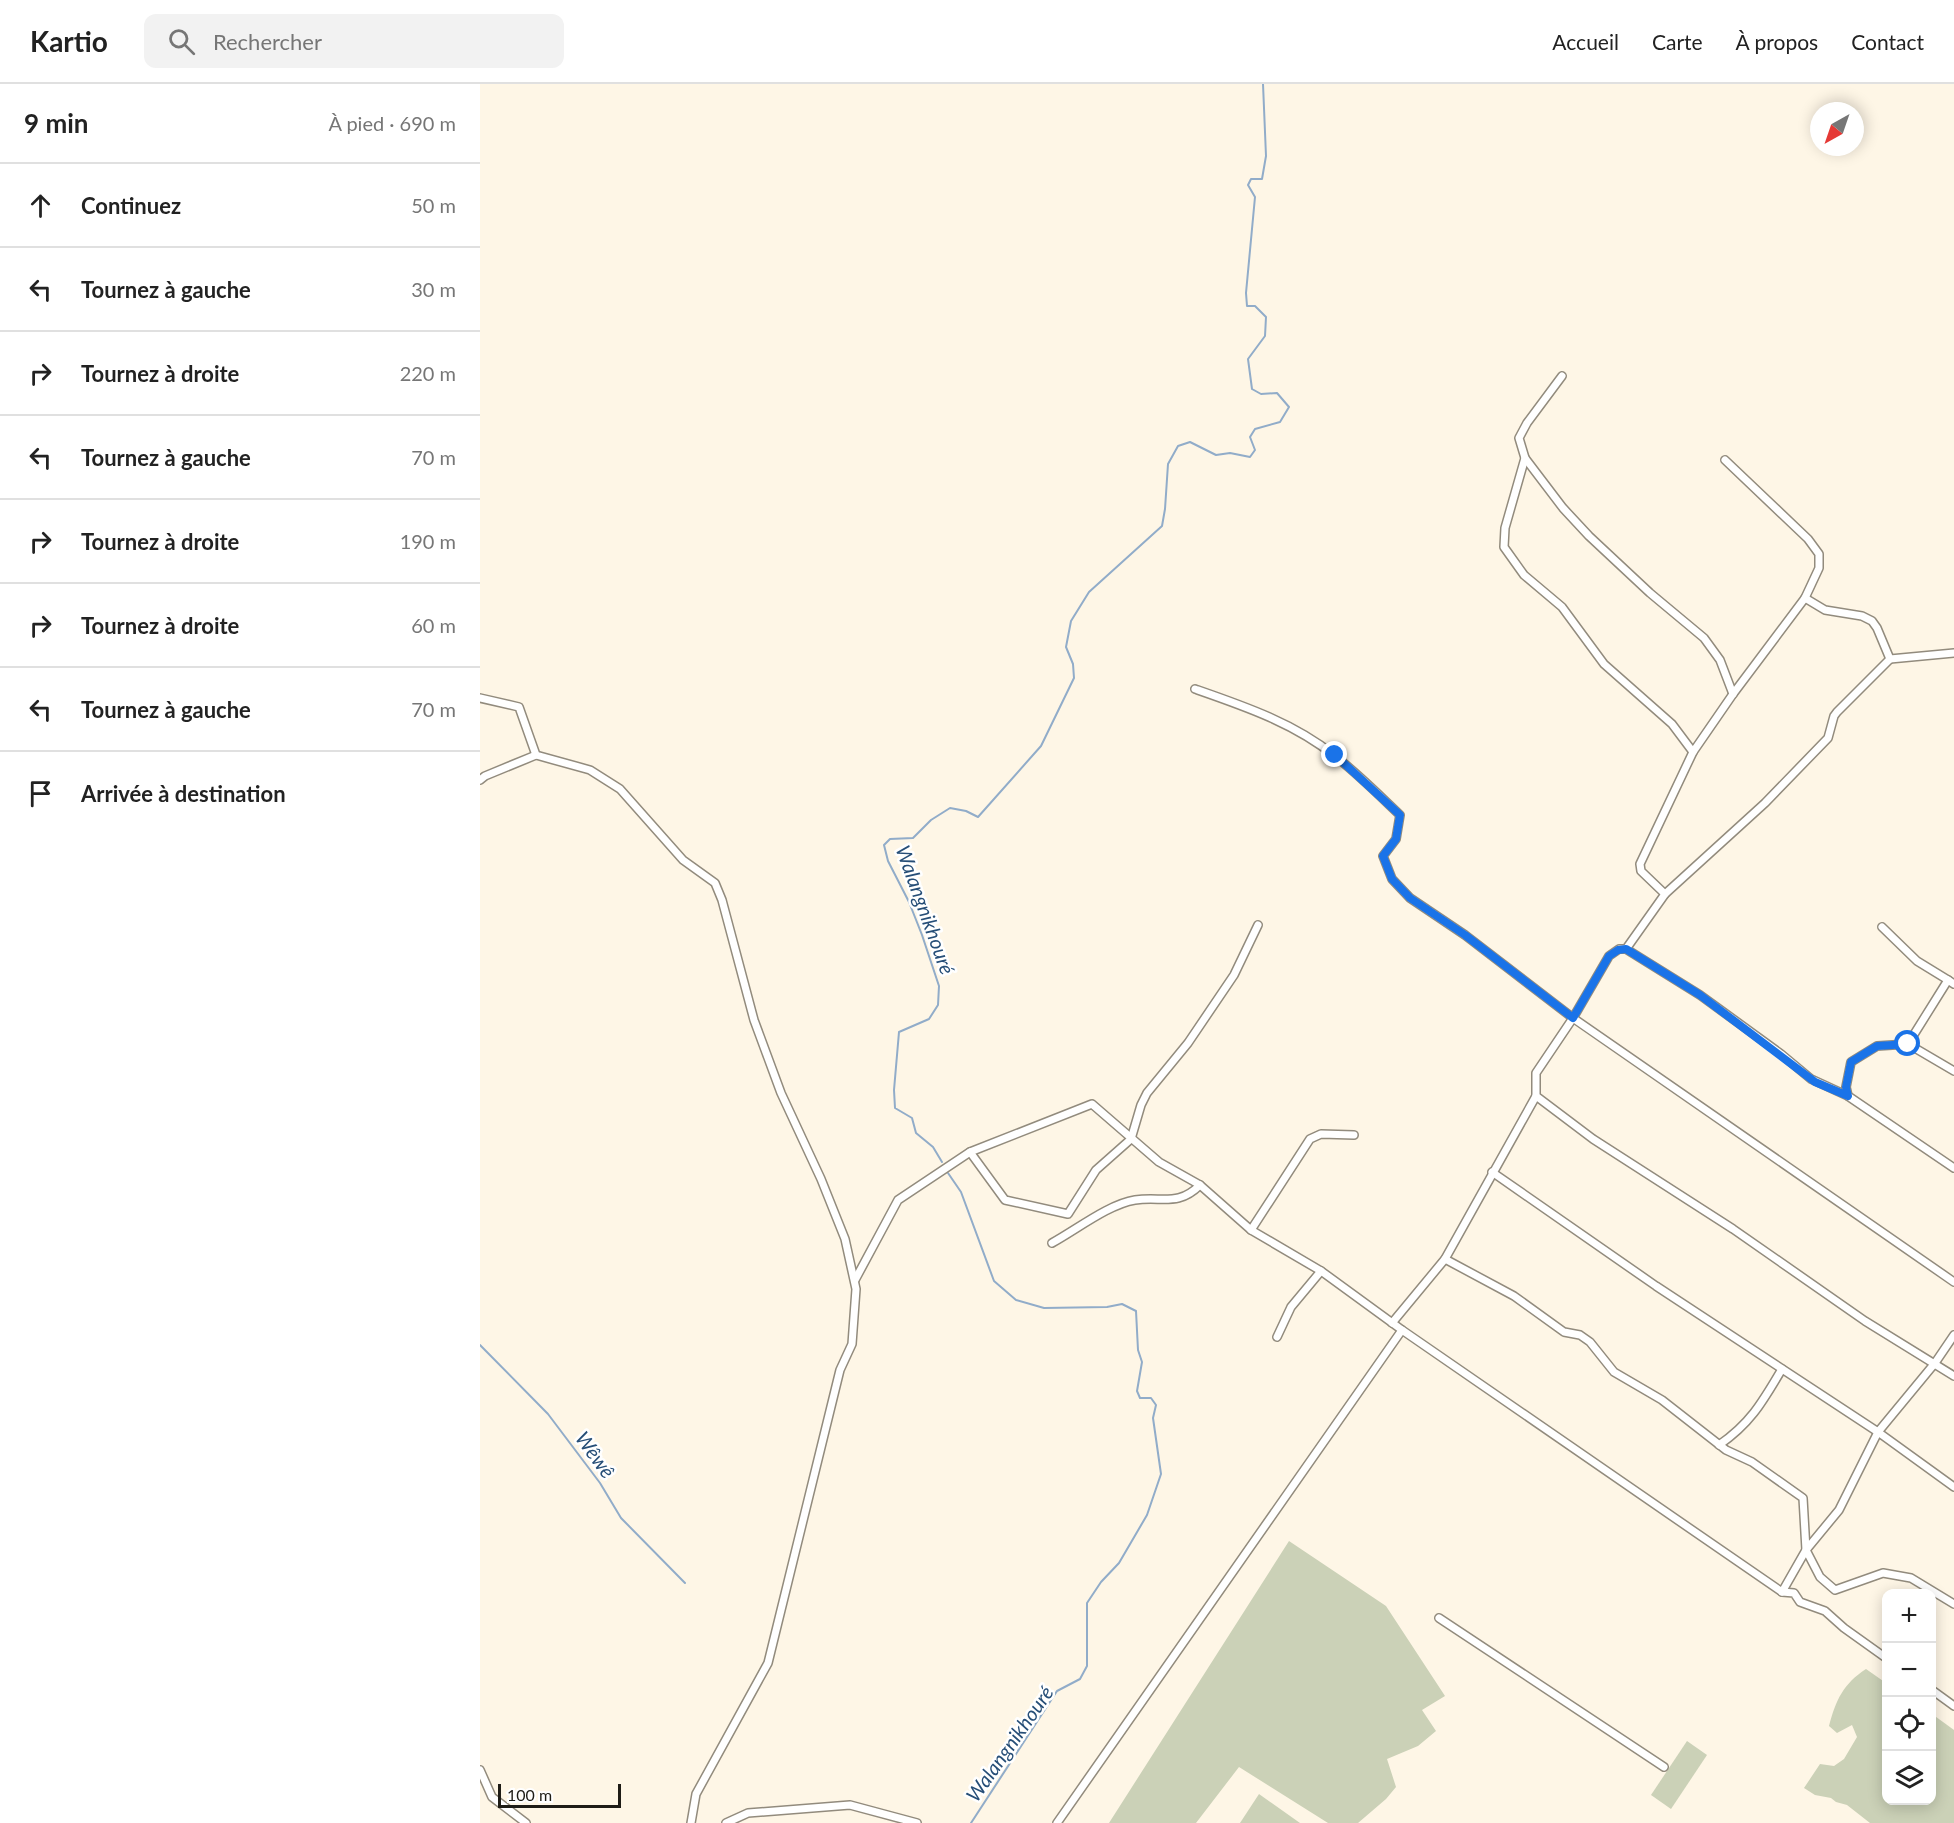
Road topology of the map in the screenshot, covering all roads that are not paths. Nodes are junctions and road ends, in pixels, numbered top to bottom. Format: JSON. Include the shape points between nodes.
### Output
{"nodes":[{"id":1,"x":1562,"y":376,"type":"dead end"},
{"id":2,"x":1525,"y":458,"type":"junction"},
{"id":3,"x":1725,"y":460,"type":"dead end"},
{"id":4,"x":1804,"y":598,"type":"junction"},
{"id":5,"x":1954,"y":653,"type":"edge"},
{"id":6,"x":1890,"y":659,"type":"junction"},
{"id":7,"x":1195,"y":689,"type":"dead end"},
{"id":8,"x":1732,"y":694,"type":"junction"},
{"id":9,"x":480,"y":698,"type":"edge"},
{"id":10,"x":1693,"y":752,"type":"junction"},
{"id":11,"x":536,"y":755,"type":"junction"},
{"id":12,"x":480,"y":780,"type":"edge"},
{"id":13,"x":1665,"y":894,"type":"junction"},
{"id":14,"x":1258,"y":925,"type":"dead end"},
{"id":15,"x":1882,"y":927,"type":"dead end"},
{"id":16,"x":1626,"y":949,"type":"junction"},
{"id":17,"x":1951,"y":982,"type":"edge"},
{"id":18,"x":1573,"y":1018,"type":"junction"},
{"id":19,"x":1908,"y":1044,"type":"junction"},
{"id":20,"x":1954,"y":1071,"type":"edge"},
{"id":21,"x":1536,"y":1096,"type":"junction"},
{"id":22,"x":1848,"y":1096,"type":"junction"},
{"id":23,"x":1354,"y":1135,"type":"dead end"},
{"id":24,"x":1131,"y":1139,"type":"junction"},
{"id":25,"x":970,"y":1152,"type":"junction"},
{"id":26,"x":1954,"y":1168,"type":"edge"},
{"id":27,"x":1492,"y":1172,"type":"junction"},
{"id":28,"x":1200,"y":1185,"type":"junction"},
{"id":29,"x":1251,"y":1230,"type":"junction"},
{"id":30,"x":1052,"y":1243,"type":"dead end"},
{"id":31,"x":1445,"y":1259,"type":"junction"},
{"id":32,"x":1321,"y":1271,"type":"junction"},
{"id":33,"x":855,"y":1281,"type":"junction"},
{"id":34,"x":1954,"y":1282,"type":"edge"},
{"id":35,"x":1392,"y":1323,"type":"junction"},
{"id":36,"x":1402,"y":1330,"type":"junction"},
{"id":37,"x":1954,"y":1335,"type":"edge"},
{"id":38,"x":1276,"y":1337,"type":"dead end"},
{"id":39,"x":1935,"y":1363,"type":"junction"},
{"id":40,"x":1782,"y":1370,"type":"junction"},
{"id":41,"x":1954,"y":1376,"type":"edge"},
{"id":42,"x":1878,"y":1432,"type":"junction"},
{"id":43,"x":1719,"y":1445,"type":"junction"},
{"id":44,"x":1954,"y":1487,"type":"edge"},
{"id":45,"x":1806,"y":1550,"type":"junction"},
{"id":46,"x":1782,"y":1592,"type":"junction"},
{"id":47,"x":1954,"y":1604,"type":"edge"},
{"id":48,"x":1439,"y":1618,"type":"dead end"},
{"id":49,"x":1882,"y":1655,"type":"edge"},
{"id":50,"x":1936,"y":1693,"type":"edge"},
{"id":51,"x":1954,"y":1706,"type":"edge"},
{"id":52,"x":1664,"y":1767,"type":"dead end"},
{"id":53,"x":480,"y":1770,"type":"edge"},
{"id":54,"x":526,"y":1823,"type":"edge"},
{"id":55,"x":691,"y":1823,"type":"edge"},
{"id":56,"x":726,"y":1823,"type":"edge"},
{"id":57,"x":917,"y":1823,"type":"edge"},
{"id":58,"x":1057,"y":1823,"type":"edge"}],
"edges":[{"from":1,"to":2,"type":"street","via":[[1519,438]]},
{"from":2,"to":8,"type":"street","via":[[1589,536],[1704,638],[1720,660]]},
{"from":2,"to":10,"type":"street","via":[[1505,528],[1504,547],[1524,575],[1562,607],[1604,664],[1672,724]]},
{"from":3,"to":4,"type":"street","via":[[1819,554],[1819,568]]},
{"from":4,"to":6,"type":"street","via":[[1825,610],[1872,621]]},
{"from":4,"to":8,"type":"street"},
{"from":5,"to":6,"type":"street"},
{"from":6,"to":13,"type":"street","via":[[1833,716],[1828,738],[1765,803]]},
{"from":7,"to":18,"type":"street","via":[[1286,724],[1335,755],[1400,815],[1396,839],[1383,856],[1398,886]]},
{"from":8,"to":10,"type":"street"},
{"from":9,"to":11,"type":"street","via":[[519,707]]},
{"from":10,"to":13,"type":"street","via":[[1640,864],[1641,871]]},
{"from":11,"to":12,"type":"street"},
{"from":11,"to":33,"type":"street","via":[[590,770],[620,789],[683,860],[715,882],[754,1020],[781,1093],[845,1239]]},
{"from":13,"to":16,"type":"street"},
{"from":14,"to":24,"type":"street","via":[[1234,975],[1148,1093]]},
{"from":15,"to":17,"type":"street","via":[[1917,961]]},
{"from":16,"to":18,"type":"street","via":[[1609,956]]},
{"from":16,"to":22,"type":"street","via":[[1707,1000],[1815,1082]]},
{"from":17,"to":19,"type":"street"},
{"from":18,"to":21,"type":"street","via":[[1536,1073]]},
{"from":18,"to":34,"type":"street"},
{"from":19,"to":20,"type":"street"},
{"from":19,"to":22,"type":"street","via":[[1877,1046],[1851,1062]]},
{"from":21,"to":27,"type":"street"},
{"from":21,"to":39,"type":"street","via":[[1593,1139],[1733,1229],[1865,1321]]},
{"from":22,"to":26,"type":"street"},
{"from":23,"to":29,"type":"street","via":[[1321,1134],[1310,1139]]},
{"from":24,"to":25,"type":"street","via":[[1092,1104]]},
{"from":24,"to":25,"type":"street","via":[[1096,1170],[1068,1214],[1005,1200]]},
{"from":24,"to":28,"type":"street","via":[[1159,1162]]},
{"from":25,"to":33,"type":"street","via":[[898,1200]]},
{"from":27,"to":31,"type":"street"},
{"from":27,"to":40,"type":"street"},
{"from":28,"to":29,"type":"street"},
{"from":28,"to":30,"type":"street","via":[[1179,1200],[1134,1200],[1106,1211]]},
{"from":29,"to":32,"type":"street"},
{"from":31,"to":35,"type":"street"},
{"from":31,"to":43,"type":"street","via":[[1514,1296],[1564,1332],[1580,1335],[1614,1371],[1662,1400]]},
{"from":32,"to":35,"type":"street"},
{"from":32,"to":38,"type":"street","via":[[1292,1307]]},
{"from":33,"to":55,"type":"street","via":[[852,1344],[840,1370],[768,1663],[696,1794]]},
{"from":35,"to":36,"type":"street"},
{"from":36,"to":46,"type":"street"},
{"from":36,"to":58,"type":"street"},
{"from":37,"to":39,"type":"street"},
{"from":39,"to":41,"type":"street"},
{"from":39,"to":42,"type":"street"},
{"from":40,"to":42,"type":"street"},
{"from":40,"to":43,"type":"street","via":[[1755,1413]]},
{"from":42,"to":44,"type":"street"},
{"from":42,"to":45,"type":"street","via":[[1839,1510]]},
{"from":43,"to":45,"type":"street","via":[[1752,1462],[1803,1498]]},
{"from":45,"to":46,"type":"street"},
{"from":45,"to":47,"type":"street","via":[[1820,1577],[1835,1590],[1882,1572],[1911,1578]]},
{"from":46,"to":49,"type":"street","via":[[1794,1593],[1800,1602],[1825,1611]]},
{"from":48,"to":52,"type":"street"},
{"from":50,"to":51,"type":"street"},
{"from":53,"to":54,"type":"street","via":[[492,1797]]},
{"from":56,"to":57,"type":"street","via":[[748,1813],[850,1804]]}]}
